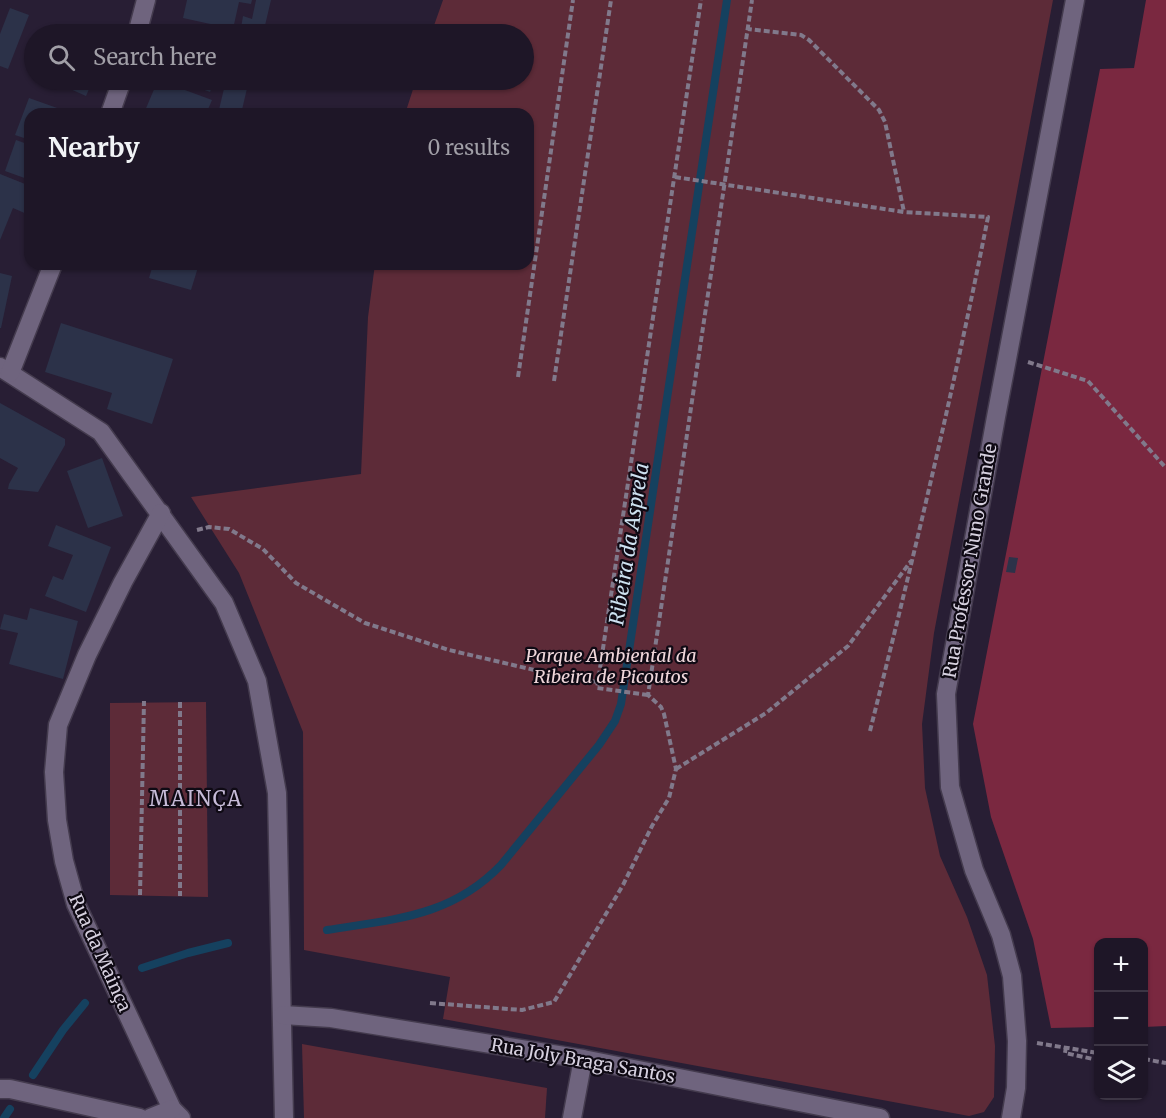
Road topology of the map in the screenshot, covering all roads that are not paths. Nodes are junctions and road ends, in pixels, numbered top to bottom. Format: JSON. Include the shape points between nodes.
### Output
{"nodes":[{"id":1,"x":146,"y":0,"type":"edge"},
{"id":2,"x":1075,"y":0,"type":"edge"},
{"id":3,"x":140,"y":24,"type":"edge"},
{"id":4,"x":118,"y":90,"type":"edge"},
{"id":5,"x":112,"y":108,"type":"edge"},
{"id":6,"x":50,"y":270,"type":"edge"},
{"id":7,"x":5,"y":370,"type":"edge"},
{"id":8,"x":160,"y":513,"type":"junction"},
{"id":9,"x":283,"y":1015,"type":"junction"},
{"id":10,"x":583,"y":1059,"type":"junction"},
{"id":11,"x":0,"y":1089,"type":"edge"},
{"id":12,"x":177,"y":1113,"type":"edge"},
{"id":13,"x":140,"y":1118,"type":"edge"},
{"id":14,"x":150,"y":1118,"type":"edge"},
{"id":15,"x":284,"y":1118,"type":"edge"},
{"id":16,"x":572,"y":1118,"type":"edge"},
{"id":17,"x":880,"y":1118,"type":"edge"},
{"id":18,"x":1011,"y":1118,"type":"edge"}],
"edges":[{"from":1,"to":3,"type":"street"},
{"from":2,"to":18,"type":"street","name":"Rua Professor Nuno Grande","via":[[946,694],[950,787],[974,870],[1001,935],[1012,976],[1017,1041]]},
{"from":4,"to":5,"type":"street"},
{"from":6,"to":7,"type":"street"},
{"from":7,"to":8,"type":"street","via":[[101,432]]},
{"from":8,"to":9,"type":"street","via":[[224,603],[257,681],[277,793]]},
{"from":8,"to":12,"type":"street","name":"Rua da Mainça","via":[[107,613],[58,725],[54,772],[57,820],[76,904]]},
{"from":9,"to":10,"type":"street","name":"Rua Joly Braga Santos","via":[[331,1018]]},
{"from":9,"to":15,"type":"street"},
{"from":10,"to":16,"type":"street"},
{"from":10,"to":17,"type":"street","name":"Rua Joly Braga Santos"},
{"from":11,"to":13,"type":"street"},
{"from":12,"to":14,"type":"street"}]}
